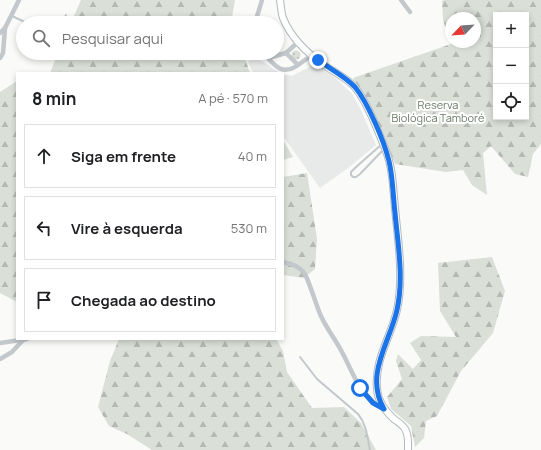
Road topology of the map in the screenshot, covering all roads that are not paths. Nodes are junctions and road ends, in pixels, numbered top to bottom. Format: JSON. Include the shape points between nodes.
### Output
{"nodes":[{"id":1,"x":19,"y":0,"type":"edge"},
{"id":2,"x":262,"y":0,"type":"edge"},
{"id":3,"x":280,"y":0,"type":"edge"},
{"id":4,"x":401,"y":0,"type":"edge"},
{"id":5,"x":410,"y":12,"type":"dead end"},
{"id":6,"x":11,"y":16,"type":"junction"},
{"id":7,"x":257,"y":16,"type":"edge"},
{"id":8,"x":282,"y":16,"type":"edge"},
{"id":9,"x":16,"y":18,"type":"edge"},
{"id":10,"x":284,"y":20,"type":"edge"},
{"id":11,"x":5,"y":28,"type":"junction"},
{"id":12,"x":0,"y":33,"type":"edge"},
{"id":13,"x":298,"y":42,"type":"junction"},
{"id":14,"x":286,"y":53,"type":"joint"},
{"id":15,"x":312,"y":55,"type":"junction"},
{"id":16,"x":0,"y":58,"type":"edge"},
{"id":17,"x":270,"y":60,"type":"edge"},
{"id":18,"x":298,"y":65,"type":"junction"},
{"id":19,"x":384,"y":146,"type":"junction"},
{"id":20,"x":284,"y":262,"type":"edge"},
{"id":21,"x":19,"y":340,"type":"edge"},
{"id":22,"x":24,"y":340,"type":"edge"},
{"id":23,"x":0,"y":343,"type":"edge"},
{"id":24,"x":300,"y":358,"type":"dead end"},
{"id":25,"x":0,"y":359,"type":"edge"},
{"id":26,"x":384,"y":409,"type":"junction"},
{"id":27,"x":370,"y":450,"type":"edge"},
{"id":28,"x":408,"y":450,"type":"edge"}],
"edges":[{"from":1,"to":6,"type":"street"},
{"from":2,"to":7,"type":"street"},
{"from":3,"to":8,"type":"main road"},
{"from":4,"to":5,"type":"street"},
{"from":6,"to":9,"type":"lane"},
{"from":6,"to":11,"type":"street"},
{"from":10,"to":13,"type":"main road"},
{"from":11,"to":12,"type":"street"},
{"from":11,"to":16,"type":"street","via":[[4,53]]},
{"from":13,"to":14,"type":"street"},
{"from":13,"to":15,"type":"main road"},
{"from":14,"to":18,"type":"street"},
{"from":15,"to":18,"type":"street"},
{"from":15,"to":19,"type":"main road","via":[[354,87]]},
{"from":17,"to":18,"type":"street","via":[[282,70],[290,70]]},
{"from":19,"to":19,"type":"lane","via":[[360,174],[356,177],[351,175],[355,168]]},
{"from":19,"to":26,"type":"main road","via":[[391,172],[400,264],[397,310],[382,349],[377,378],[378,397]]},
{"from":20,"to":26,"type":"street","via":[[301,268],[323,320],[360,388],[373,403]]},
{"from":21,"to":23,"type":"street"},
{"from":22,"to":25,"type":"street"},
{"from":24,"to":27,"type":"lane","via":[[318,379],[363,420]]},
{"from":26,"to":28,"type":"main road","via":[[404,428],[408,435]]}]}
